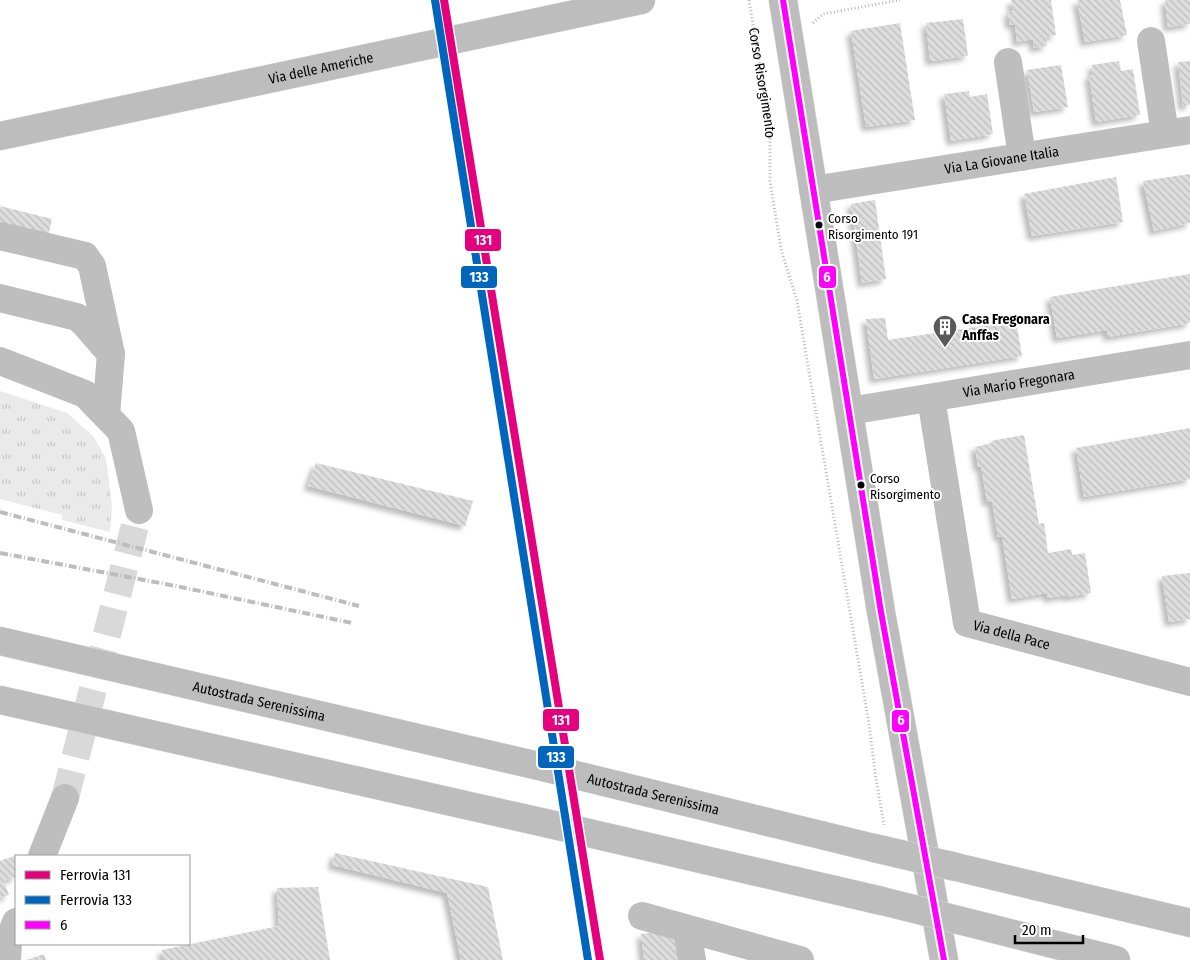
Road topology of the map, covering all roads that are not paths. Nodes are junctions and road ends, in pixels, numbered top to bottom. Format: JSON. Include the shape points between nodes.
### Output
{"nodes":[{"id":1,"x":641,"y":0,"type":"edge"},
{"id":2,"x":789,"y":1,"type":"edge"},
{"id":3,"x":1151,"y":41,"type":"dead end"},
{"id":4,"x":1008,"y":62,"type":"dead end"},
{"id":5,"x":1177,"y":132,"type":"edge"},
{"id":6,"x":0,"y":136,"type":"edge"},
{"id":7,"x":1022,"y":157,"type":"junction"},
{"id":8,"x":813,"y":190,"type":"junction"},
{"id":9,"x":0,"y":236,"type":"edge"},
{"id":10,"x":0,"y":298,"type":"edge"},
{"id":11,"x":111,"y":354,"type":"junction"},
{"id":12,"x":1190,"y":355,"type":"edge"},
{"id":13,"x":0,"y":361,"type":"edge"},
{"id":14,"x":931,"y":398,"type":"junction"},
{"id":15,"x":849,"y":411,"type":"junction"},
{"id":16,"x":106,"y":415,"type":"junction"},
{"id":17,"x":139,"y":510,"type":"tunnel mouth"},
{"id":18,"x":0,"y":641,"type":"edge"},
{"id":19,"x":1190,"y":682,"type":"edge"},
{"id":20,"x":5,"y":702,"type":"edge"},
{"id":21,"x":65,"y":798,"type":"tunnel mouth"},
{"id":22,"x":42,"y":855,"type":"edge"},
{"id":23,"x":642,"y":916,"type":"dead end"},
{"id":24,"x":1190,"y":923,"type":"edge"},
{"id":25,"x":15,"y":925,"type":"edge"},
{"id":26,"x":687,"y":929,"type":"junction"},
{"id":27,"x":7,"y":960,"type":"edge"},
{"id":28,"x":692,"y":960,"type":"edge"},
{"id":29,"x":800,"y":960,"type":"edge"},
{"id":30,"x":944,"y":960,"type":"edge"},
{"id":31,"x":1116,"y":960,"type":"edge"}],
"edges":[{"from":1,"to":6,"type":"main road","name":"Via delle Americhe"},
{"from":2,"to":8,"type":"main road"},
{"from":3,"to":5,"type":"street"},
{"from":4,"to":7,"type":"street"},
{"from":5,"to":7,"type":"street","name":"Via La Giovane Italia"},
{"from":7,"to":8,"type":"street","name":"Via La Giovane Italia"},
{"from":8,"to":15,"type":"main road"},
{"from":9,"to":11,"type":"street","via":[[85,256],[92,266]]},
{"from":10,"to":11,"type":"street","via":[[77,317]]},
{"from":11,"to":16,"type":"street"},
{"from":12,"to":14,"type":"street","name":"Via Mario Fregonara"},
{"from":13,"to":16,"type":"street","via":[[85,394]]},
{"from":14,"to":15,"type":"street","name":"Via Mario Fregonara"},
{"from":14,"to":19,"type":"street","name":"Via della Pace","via":[[967,623]]},
{"from":15,"to":30,"type":"main road"},
{"from":16,"to":17,"type":"street","via":[[121,431]]},
{"from":18,"to":24,"type":"main road","name":"Autostrada Serenissima","bridge":true,"via":[[586,778],[879,838],[956,866]]},
{"from":20,"to":31,"type":"main road","bridge":true,"via":[[882,900]]},
{"from":21,"to":22,"type":"street"},
{"from":23,"to":26,"type":"street"},
{"from":25,"to":27,"type":"street","via":[[8,944]]},
{"from":26,"to":28,"type":"street"},
{"from":26,"to":29,"type":"street"}]}
